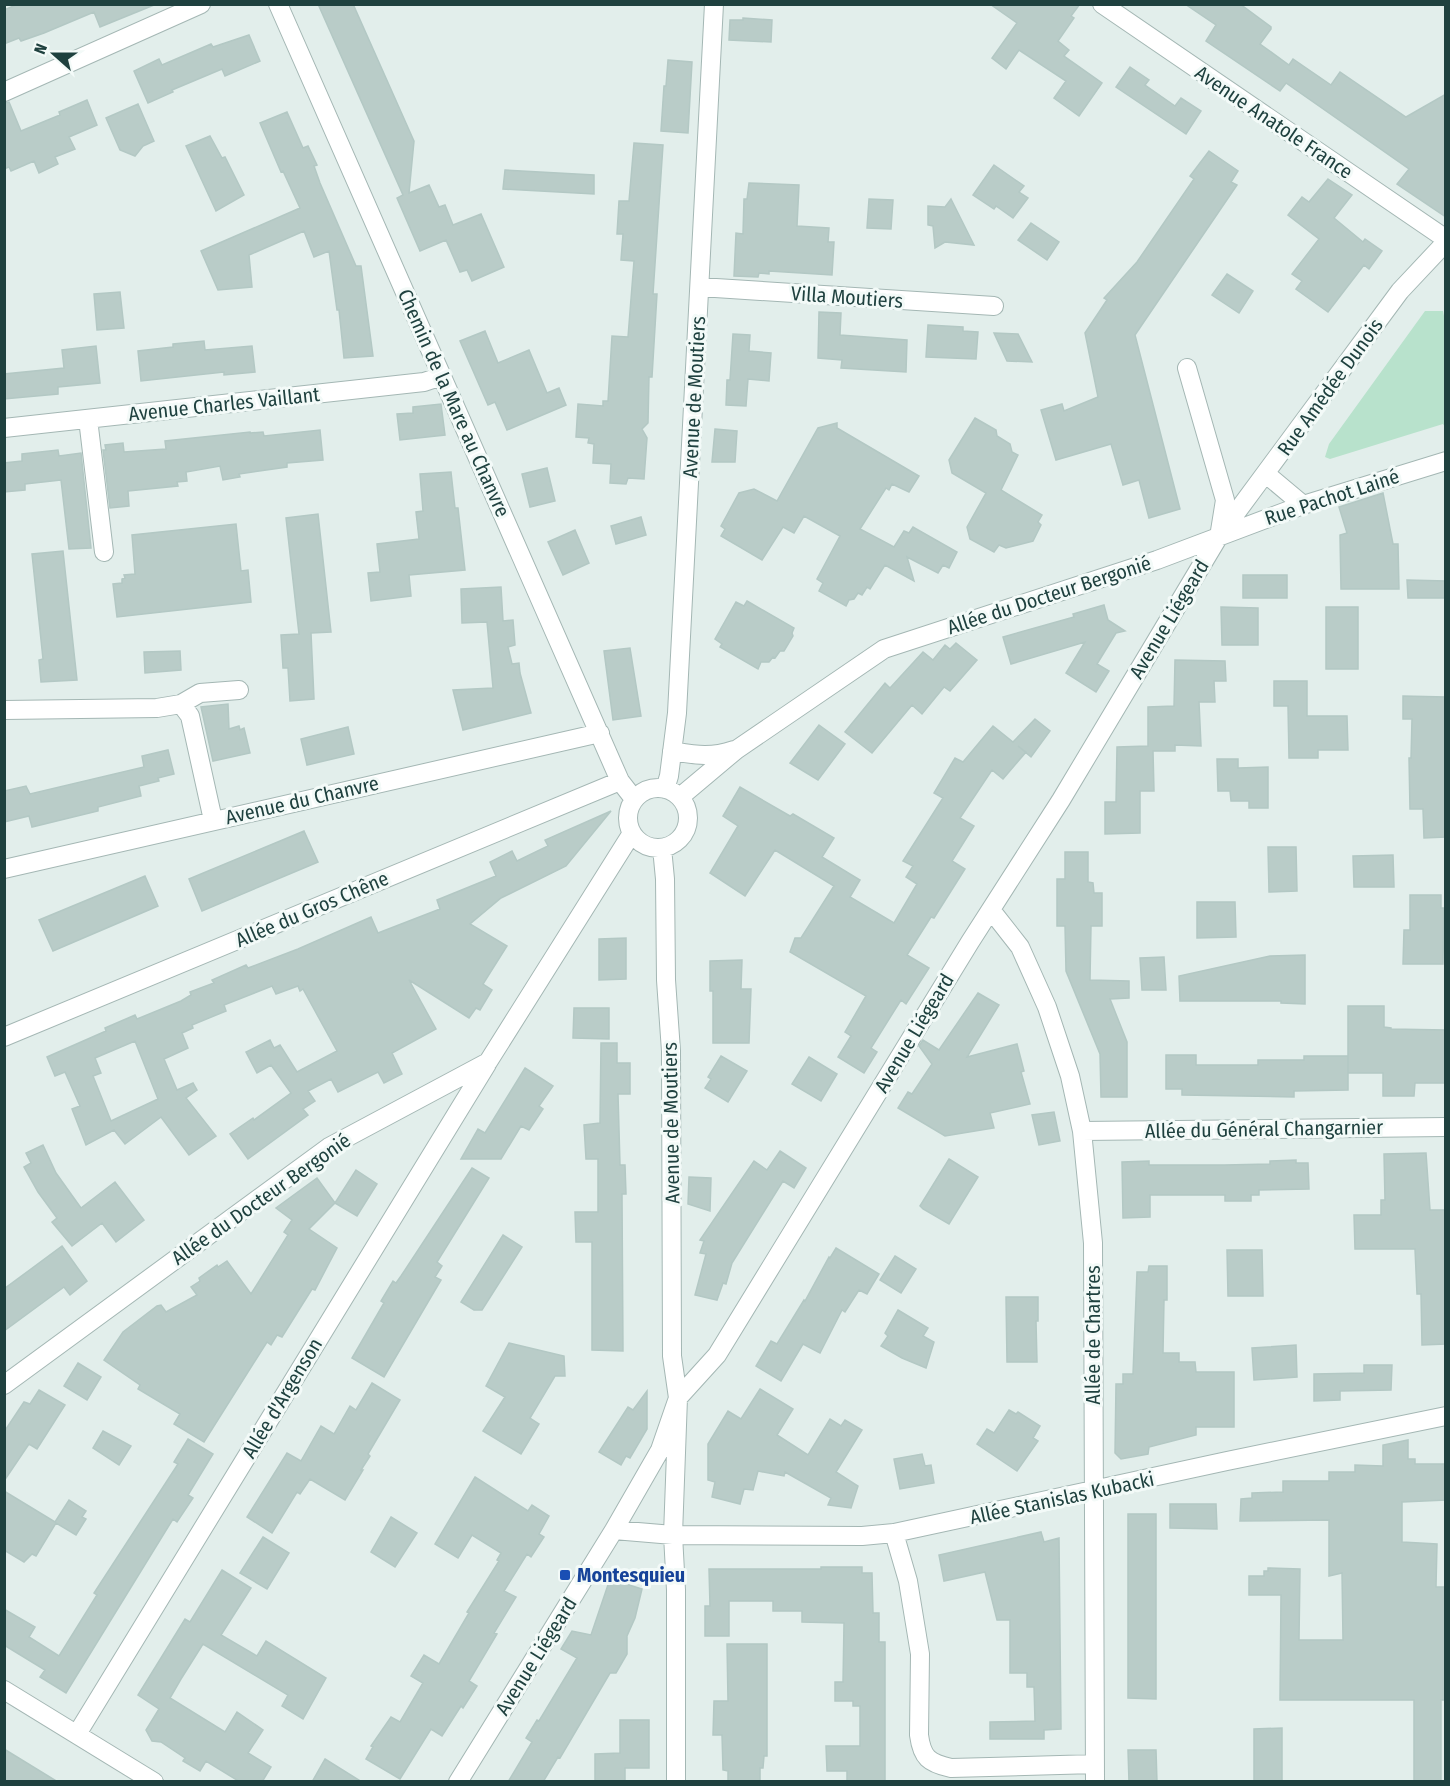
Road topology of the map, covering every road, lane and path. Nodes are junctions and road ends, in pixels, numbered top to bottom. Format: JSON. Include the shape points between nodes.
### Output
{"nodes":[{"id":1,"x":201,"y":4,"type":"edge"},
{"id":2,"x":278,"y":4,"type":"edge"},
{"id":3,"x":714,"y":4,"type":"edge"},
{"id":4,"x":1102,"y":4,"type":"edge"},
{"id":5,"x":4,"y":92,"type":"edge"},
{"id":6,"x":1446,"y":241,"type":"edge"},
{"id":7,"x":700,"y":287,"type":"junction"},
{"id":8,"x":994,"y":306,"type":"dead end"},
{"id":9,"x":1187,"y":368,"type":"dead end"},
{"id":10,"x":442,"y":376,"type":"junction"},
{"id":11,"x":88,"y":419,"type":"junction"},
{"id":12,"x":4,"y":428,"type":"edge"},
{"id":13,"x":1446,"y":461,"type":"edge"},
{"id":14,"x":1266,"y":474,"type":"junction"},
{"id":15,"x":1303,"y":505,"type":"junction"},
{"id":16,"x":1219,"y":536,"type":"junction"},
{"id":17,"x":104,"y":552,"type":"dead end"},
{"id":18,"x":239,"y":690,"type":"dead end"},
{"id":19,"x":181,"y":704,"type":"junction"},
{"id":20,"x":4,"y":710,"type":"edge"},
{"id":21,"x":600,"y":733,"type":"junction"},
{"id":22,"x":736,"y":750,"type":"junction"},
{"id":23,"x":672,"y":751,"type":"junction"},
{"id":24,"x":620,"y":781,"type":"junction"},
{"id":25,"x":672,"y":793,"type":"junction"},
{"id":26,"x":634,"y":799,"type":"junction"},
{"id":27,"x":213,"y":820,"type":"junction"},
{"id":28,"x":632,"y":833,"type":"junction"},
{"id":29,"x":662,"y":848,"type":"junction"},
{"id":30,"x":4,"y":869,"type":"edge"},
{"id":31,"x":991,"y":910,"type":"junction"},
{"id":32,"x":4,"y":1037,"type":"edge"},
{"id":33,"x":488,"y":1062,"type":"junction"},
{"id":34,"x":1446,"y":1127,"type":"edge"},
{"id":35,"x":1082,"y":1131,"type":"junction"},
{"id":36,"x":4,"y":1385,"type":"edge"},
{"id":37,"x":678,"y":1398,"type":"junction"},
{"id":38,"x":1446,"y":1416,"type":"edge"},
{"id":39,"x":1092,"y":1491,"type":"junction"},
{"id":40,"x":614,"y":1530,"type":"junction"},
{"id":41,"x":894,"y":1533,"type":"junction"},
{"id":42,"x":673,"y":1535,"type":"junction"},
{"id":43,"x":4,"y":1690,"type":"edge"},
{"id":44,"x":77,"y":1734,"type":"junction"},
{"id":45,"x":1095,"y":1773,"type":"edge"},
{"id":46,"x":154,"y":1782,"type":"edge"},
{"id":47,"x":458,"y":1782,"type":"edge"},
{"id":48,"x":676,"y":1782,"type":"edge"}],
"edges":[{"from":1,"to":5,"type":"street"},
{"from":2,"to":10,"type":"street","name":"Chemin de la Mare au Chanvre"},
{"from":3,"to":7,"type":"street","name":"Avenue de Moutiers"},
{"from":4,"to":6,"type":"street","name":"Avenue Anatole France"},
{"from":6,"to":14,"type":"street","name":"Rue Amédée Dunois","via":[[1400,291]]},
{"from":7,"to":8,"type":"street","name":"Villa Moutiers"},
{"from":7,"to":23,"type":"street","name":"Avenue de Moutiers","via":[[678,702]]},
{"from":9,"to":16,"type":"street","via":[[1225,500]]},
{"from":10,"to":11,"type":"street","name":"Avenue Charles Vaillant","via":[[424,382]]},
{"from":10,"to":21,"type":"street","name":"Chemin de la Mare au Chanvre"},
{"from":11,"to":12,"type":"street","name":"Avenue Charles Vaillant"},
{"from":11,"to":17,"type":"street"},
{"from":13,"to":15,"type":"street","name":"Rue Pachot Lainé"},
{"from":14,"to":15,"type":"street"},
{"from":14,"to":16,"type":"street","name":"Rue Amédée Dunois"},
{"from":15,"to":16,"type":"street","name":"Rue Pachot Lainé"},
{"from":16,"to":22,"type":"street","name":"Allée du Docteur Bergonié","via":[[884,650]]},
{"from":16,"to":31,"type":"street","name":"Avenue Liégeard"},
{"from":18,"to":19,"type":"street","via":[[200,693]]},
{"from":19,"to":20,"type":"street","via":[[157,708]]},
{"from":19,"to":27,"type":"street","via":[[190,716]]},
{"from":21,"to":24,"type":"street","name":"Chemin de la Mare au Chanvre"},
{"from":21,"to":27,"type":"street","name":"Avenue du Chanvre"},
{"from":22,"to":23,"type":"street","name":"Allée du Docteur Bergonié","via":[[718,756]]},
{"from":22,"to":25,"type":"street","name":"Allée du Docteur Bergonié"},
{"from":23,"to":25,"type":"street","name":"Avenue de Moutiers"},
{"from":24,"to":26,"type":"street","name":"Chemin de la Mare au Chanvre"},
{"from":24,"to":32,"type":"street","name":"Allée du Gros Chêne"},
{"from":25,"to":26,"type":"street","via":[[655,788]]},
{"from":25,"to":29,"type":"street","via":[[685,805],[687,825],[676,842]]},
{"from":26,"to":28,"type":"street","via":[[628,816]]},
{"from":27,"to":30,"type":"street","name":"Avenue du Chanvre"},
{"from":28,"to":29,"type":"street","via":[[642,844]]},
{"from":28,"to":33,"type":"street","name":"Allée du Docteur Bergonié"},
{"from":29,"to":37,"type":"street","name":"Avenue de Moutiers","via":[[672,1051],[672,1356]]},
{"from":31,"to":35,"type":"street","name":"Allée de Chartres","via":[[1020,947],[1047,1006],[1070,1076]]},
{"from":31,"to":37,"type":"street","name":"Avenue Liégeard","via":[[717,1355]]},
{"from":33,"to":36,"type":"street","name":"Allée du Docteur Bergonié","via":[[329,1147]]},
{"from":33,"to":44,"type":"street","name":"Allée d'Argenson"},
{"from":34,"to":35,"type":"street","name":"Allée du Général Changarnier"},
{"from":35,"to":39,"type":"street","name":"Allée de Chartres","via":[[1093,1243]]},
{"from":37,"to":40,"type":"street","name":"Avenue Liégeard","via":[[660,1450]]},
{"from":37,"to":42,"type":"street","name":"Avenue de Moutiers"},
{"from":38,"to":39,"type":"street","name":"Allée Stanislas Kubacki"},
{"from":39,"to":41,"type":"street","name":"Allée Stanislas Kubacki"},
{"from":39,"to":45,"type":"street","name":"Allée de Chartres"},
{"from":40,"to":42,"type":"street"},
{"from":40,"to":47,"type":"street","name":"Avenue Liégeard"},
{"from":41,"to":42,"type":"street","name":"Allée Stanislas Kubacki"},
{"from":41,"to":45,"type":"street","via":[[908,1581],[920,1654],[919,1735],[925,1756],[951,1767]]},
{"from":42,"to":48,"type":"street","name":"Avenue de Moutiers"},
{"from":43,"to":44,"type":"street"},
{"from":44,"to":46,"type":"street"}]}
